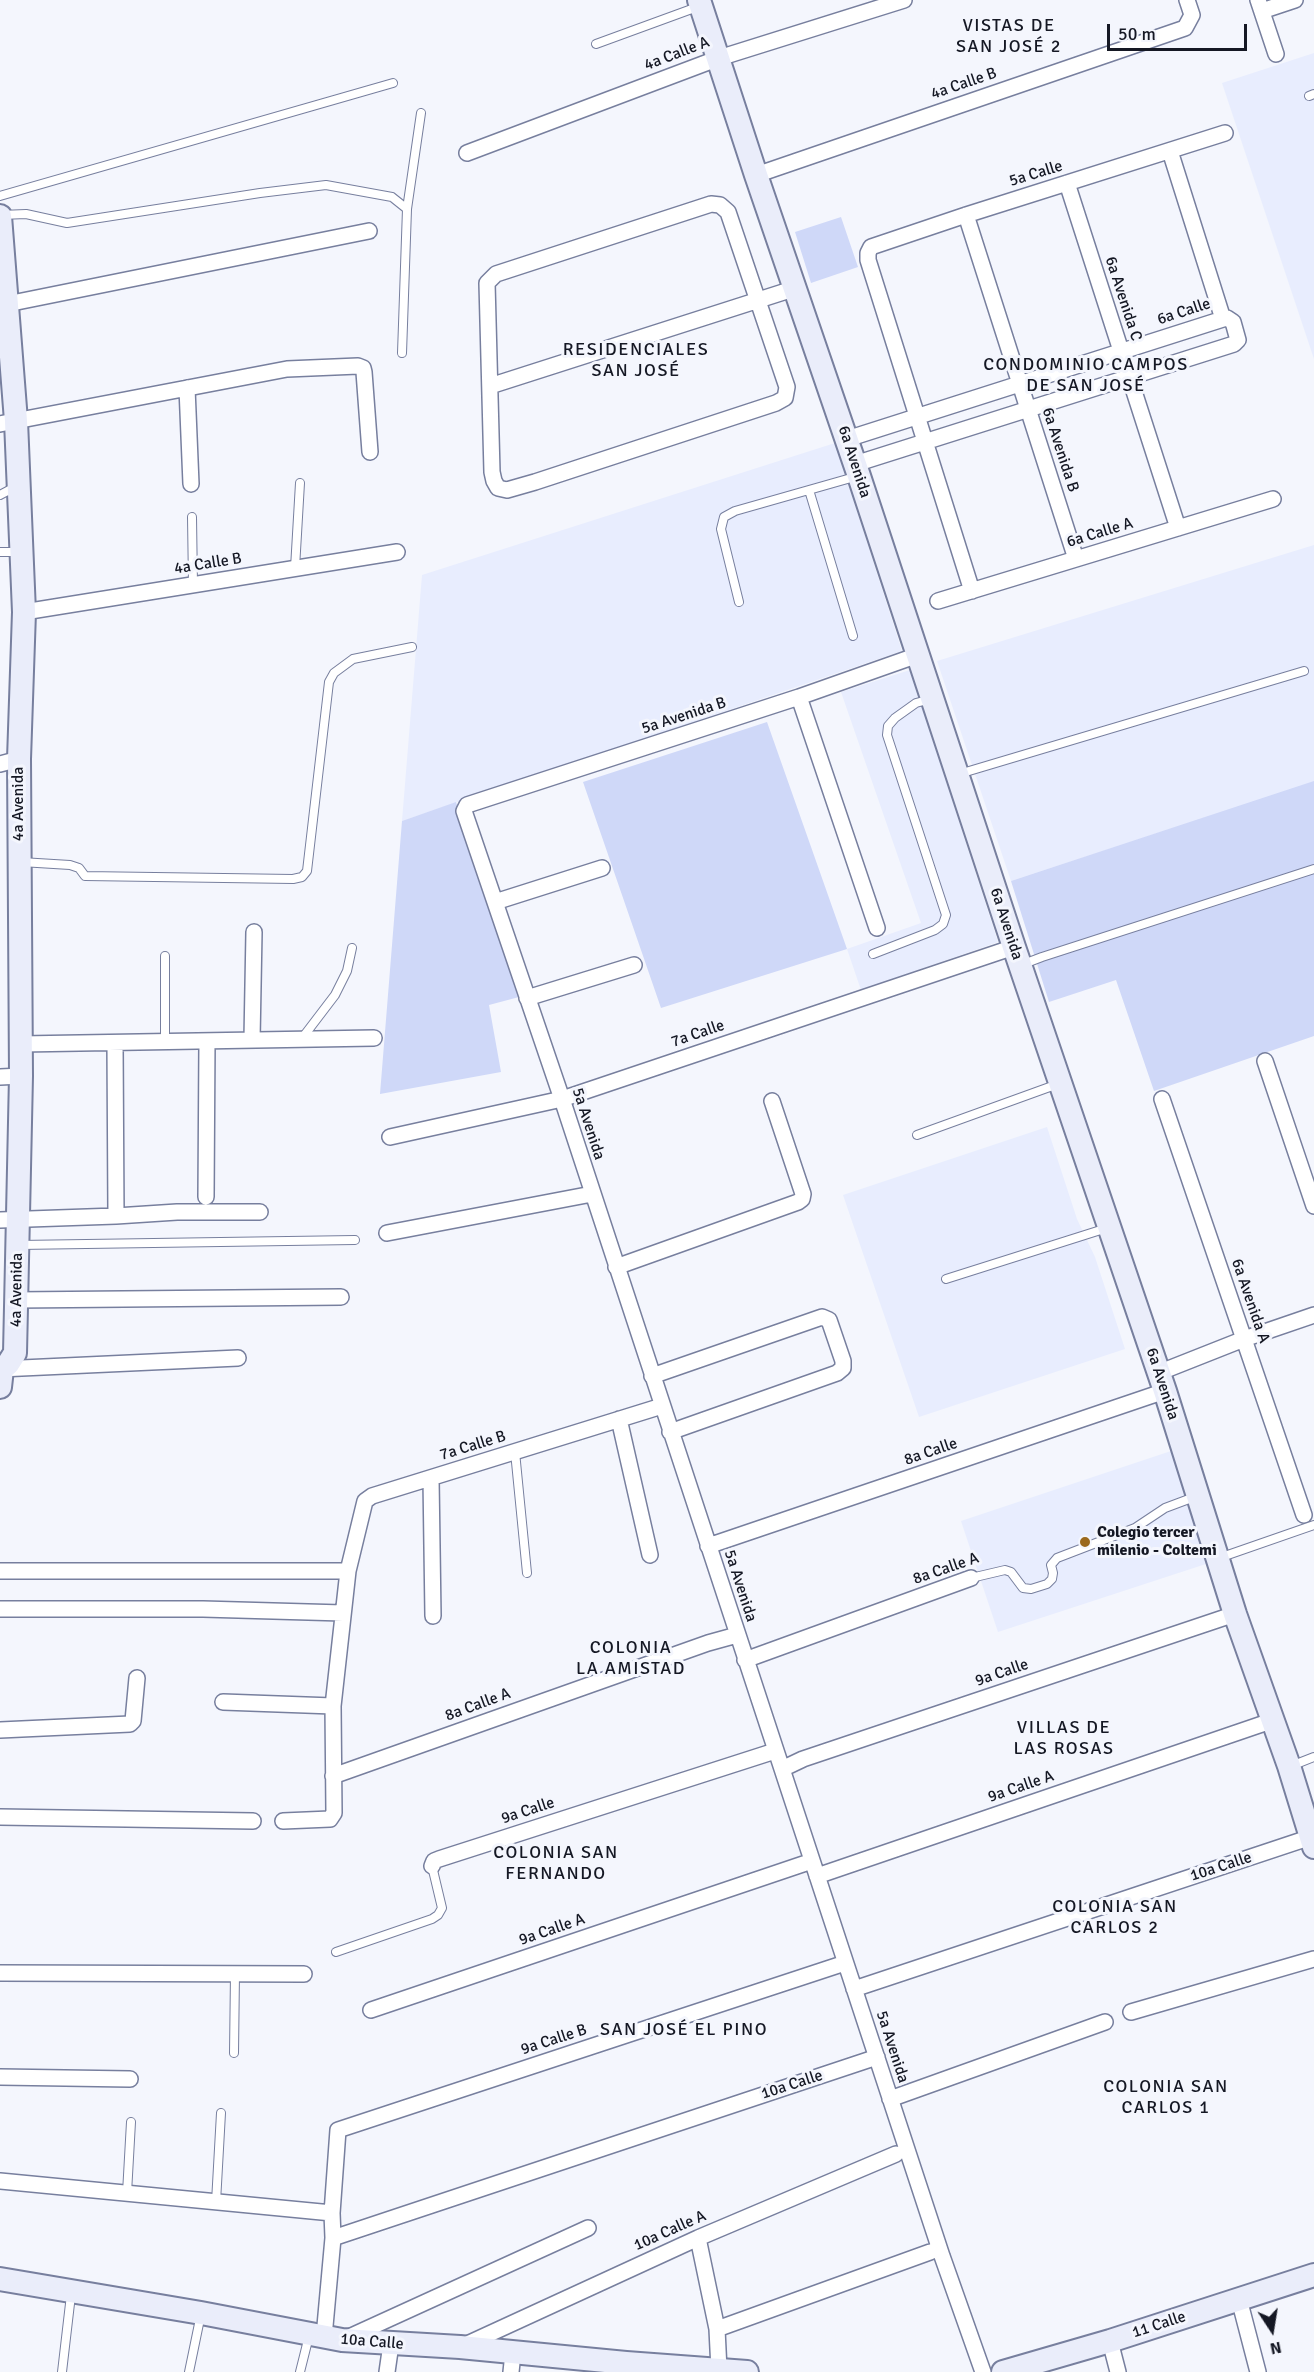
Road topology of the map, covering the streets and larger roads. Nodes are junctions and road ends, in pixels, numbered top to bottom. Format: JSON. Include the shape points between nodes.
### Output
{"nodes":[{"id":1,"x":904,"y":0,"type":"edge"},
{"id":2,"x":1187,"y":0,"type":"edge"},
{"id":3,"x":1295,"y":0,"type":"edge"},
{"id":4,"x":700,"y":3,"type":"edge"},
{"id":5,"x":1260,"y":6,"type":"edge"},
{"id":6,"x":1276,"y":54,"type":"dead end"},
{"id":7,"x":719,"y":58,"type":"junction"},
{"id":8,"x":1225,"y":133,"type":"dead end"},
{"id":9,"x":1170,"y":151,"type":"junction"},
{"id":10,"x":467,"y":153,"type":"dead end"},
{"id":11,"x":756,"y":175,"type":"junction"},
{"id":12,"x":1067,"y":183,"type":"junction"},
{"id":13,"x":966,"y":215,"type":"junction"},
{"id":14,"x":0,"y":216,"type":"edge"},
{"id":15,"x":369,"y":231,"type":"dead end"},
{"id":16,"x":796,"y":288,"type":"junction"},
{"id":17,"x":758,"y":300,"type":"junction"},
{"id":18,"x":7,"y":304,"type":"junction"},
{"id":19,"x":1223,"y":319,"type":"junction"},
{"id":20,"x":1121,"y":351,"type":"junction"},
{"id":21,"x":1129,"y":376,"type":"junction"},
{"id":22,"x":1019,"y":384,"type":"junction"},
{"id":23,"x":490,"y":386,"type":"junction"},
{"id":24,"x":187,"y":388,"type":"junction"},
{"id":25,"x":1028,"y":409,"type":"junction"},
{"id":26,"x":916,"y":416,"type":"junction"},
{"id":27,"x":8,"y":423,"type":"edge"},
{"id":28,"x":847,"y":439,"type":"junction"},
{"id":29,"x":924,"y":442,"type":"junction"},
{"id":30,"x":369,"y":452,"type":"dead end"},
{"id":31,"x":857,"y":470,"type":"junction"},
{"id":32,"x":190,"y":484,"type":"dead end"},
{"id":33,"x":9,"y":490,"type":"edge"},
{"id":34,"x":1273,"y":499,"type":"dead end"},
{"id":35,"x":1178,"y":528,"type":"junction"},
{"id":36,"x":11,"y":552,"type":"edge"},
{"id":37,"x":398,"y":552,"type":"dead end"},
{"id":38,"x":1076,"y":559,"type":"junction"},
{"id":39,"x":972,"y":591,"type":"junction"},
{"id":40,"x":938,"y":601,"type":"dead end"},
{"id":41,"x":24,"y":612,"type":"junction"},
{"id":42,"x":918,"y":655,"type":"junction"},
{"id":43,"x":799,"y":697,"type":"junction"},
{"id":44,"x":9,"y":762,"type":"edge"},
{"id":45,"x":464,"y":811,"type":"joint"},
{"id":46,"x":602,"y":868,"type":"dead end"},
{"id":47,"x":495,"y":902,"type":"junction"},
{"id":48,"x":878,"y":928,"type":"dead end"},
{"id":49,"x":254,"y":932,"type":"dead end"},
{"id":50,"x":1017,"y":956,"type":"junction"},
{"id":51,"x":634,"y":965,"type":"dead end"},
{"id":52,"x":527,"y":998,"type":"junction"},
{"id":53,"x":374,"y":1038,"type":"dead end"},
{"id":54,"x":252,"y":1039,"type":"junction"},
{"id":55,"x":207,"y":1041,"type":"junction"},
{"id":56,"x":115,"y":1043,"type":"junction"},
{"id":57,"x":21,"y":1044,"type":"junction"},
{"id":58,"x":1265,"y":1061,"type":"dead end"},
{"id":59,"x":11,"y":1076,"type":"edge"},
{"id":60,"x":562,"y":1099,"type":"junction"},
{"id":61,"x":1162,"y":1099,"type":"dead end"},
{"id":62,"x":772,"y":1101,"type":"dead end"},
{"id":63,"x":390,"y":1137,"type":"dead end"},
{"id":64,"x":592,"y":1194,"type":"junction"},
{"id":65,"x":206,"y":1197,"type":"dead end"},
{"id":66,"x":1314,"y":1206,"type":"edge"},
{"id":67,"x":260,"y":1212,"type":"dead end"},
{"id":68,"x":116,"y":1216,"type":"junction"},
{"id":69,"x":9,"y":1219,"type":"edge"},
{"id":70,"x":387,"y":1233,"type":"dead end"},
{"id":71,"x":615,"y":1267,"type":"junction"},
{"id":72,"x":341,"y":1297,"type":"dead end"},
{"id":73,"x":16,"y":1300,"type":"junction"},
{"id":74,"x":1314,"y":1315,"type":"edge"},
{"id":75,"x":1244,"y":1339,"type":"junction"},
{"id":76,"x":238,"y":1358,"type":"dead end"},
{"id":77,"x":1,"y":1375,"type":"edge"},
{"id":78,"x":652,"y":1376,"type":"junction"},
{"id":79,"x":1162,"y":1382,"type":"junction"},
{"id":80,"x":662,"y":1406,"type":"junction"},
{"id":81,"x":619,"y":1419,"type":"junction"},
{"id":82,"x":670,"y":1432,"type":"junction"},
{"id":83,"x":431,"y":1478,"type":"junction"},
{"id":84,"x":1309,"y":1520,"type":"edge"},
{"id":85,"x":708,"y":1546,"type":"junction"},
{"id":86,"x":650,"y":1555,"type":"dead end"},
{"id":87,"x":0,"y":1571,"type":"edge"},
{"id":88,"x":348,"y":1571,"type":"junction"},
{"id":89,"x":971,"y":1578,"type":"road end"},
{"id":90,"x":0,"y":1609,"type":"edge"},
{"id":91,"x":343,"y":1613,"type":"junction"},
{"id":92,"x":1235,"y":1614,"type":"junction"},
{"id":93,"x":433,"y":1616,"type":"dead end"},
{"id":94,"x":737,"y":1635,"type":"junction"},
{"id":95,"x":745,"y":1660,"type":"junction"},
{"id":96,"x":137,"y":1678,"type":"dead end"},
{"id":97,"x":223,"y":1702,"type":"dead end"},
{"id":98,"x":333,"y":1706,"type":"junction"},
{"id":99,"x":1271,"y":1721,"type":"junction"},
{"id":100,"x":0,"y":1730,"type":"edge"},
{"id":101,"x":775,"y":1750,"type":"junction"},
{"id":102,"x":782,"y":1769,"type":"junction"},
{"id":103,"x":333,"y":1776,"type":"junction"},
{"id":104,"x":0,"y":1817,"type":"edge"},
{"id":105,"x":253,"y":1821,"type":"dead end"},
{"id":106,"x":283,"y":1821,"type":"dead end"},
{"id":107,"x":1313,"y":1840,"type":"edge"},
{"id":108,"x":432,"y":1866,"type":"road end"},
{"id":109,"x":814,"y":1869,"type":"junction"},
{"id":110,"x":1314,"y":1959,"type":"edge"},
{"id":111,"x":845,"y":1963,"type":"junction"},
{"id":112,"x":0,"y":1973,"type":"edge"},
{"id":113,"x":304,"y":1974,"type":"dead end"},
{"id":114,"x":854,"y":1989,"type":"junction"},
{"id":115,"x":371,"y":2010,"type":"dead end"},
{"id":116,"x":1131,"y":2012,"type":"dead end"},
{"id":117,"x":1105,"y":2022,"type":"dead end"},
{"id":118,"x":877,"y":2057,"type":"junction"},
{"id":119,"x":0,"y":2078,"type":"edge"},
{"id":120,"x":129,"y":2079,"type":"dead end"},
{"id":121,"x":890,"y":2099,"type":"junction"},
{"id":122,"x":896,"y":2154,"type":"dead end"},
{"id":123,"x":0,"y":2181,"type":"edge"},
{"id":124,"x":332,"y":2213,"type":"junction"},
{"id":125,"x":588,"y":2228,"type":"dead end"},
{"id":126,"x":333,"y":2238,"type":"junction"},
{"id":127,"x":698,"y":2238,"type":"junction"},
{"id":128,"x":930,"y":2252,"type":"dead end"},
{"id":129,"x":1314,"y":2275,"type":"edge"},
{"id":130,"x":0,"y":2279,"type":"edge"},
{"id":131,"x":1239,"y":2299,"type":"junction"},
{"id":132,"x":717,"y":2330,"type":"junction"},
{"id":133,"x":325,"y":2337,"type":"junction"},
{"id":134,"x":1110,"y":2341,"type":"junction"},
{"id":135,"x":390,"y":2344,"type":"junction"},
{"id":136,"x":460,"y":2347,"type":"junction"},
{"id":137,"x":512,"y":2363,"type":"edge"},
{"id":138,"x":626,"y":2368,"type":"edge"},
{"id":139,"x":734,"y":2371,"type":"edge"},
{"id":140,"x":387,"y":2372,"type":"edge"},
{"id":141,"x":983,"y":2372,"type":"edge"},
{"id":142,"x":1003,"y":2372,"type":"edge"},
{"id":143,"x":1118,"y":2372,"type":"edge"},
{"id":144,"x":1258,"y":2372,"type":"edge"}],
"edges":[{"from":1,"to":7,"type":"street","name":"4a Calle A"},
{"from":2,"to":11,"type":"street","name":"4a Calle B","via":[[1192,15],[1185,28]]},
{"from":3,"to":5,"type":"street"},
{"from":4,"to":7,"type":"street","name":"6a Avenida"},
{"from":5,"to":6,"type":"street"},
{"from":7,"to":10,"type":"street","name":"4a Calle A"},
{"from":7,"to":11,"type":"street","name":"6a Avenida"},
{"from":8,"to":9,"type":"street","name":"5a Calle"},
{"from":9,"to":12,"type":"street","name":"5a Calle"},
{"from":9,"to":19,"type":"street"},
{"from":11,"to":16,"type":"street","name":"6a Avenida"},
{"from":12,"to":13,"type":"street","name":"5a Calle"},
{"from":12,"to":20,"type":"street","name":"6a Avenida C"},
{"from":13,"to":22,"type":"street","name":"6a Avenida B"},
{"from":13,"to":26,"type":"street","name":"5a Calle","via":[[871,247],[868,254]]},
{"from":14,"to":18,"type":"street","name":"4a Avenida"},
{"from":15,"to":18,"type":"street"},
{"from":16,"to":17,"type":"street"},
{"from":16,"to":28,"type":"street","name":"6a Avenida"},
{"from":17,"to":23,"type":"street"},
{"from":17,"to":23,"type":"street","via":[[728,212],[711,204],[496,273],[487,283]]},
{"from":17,"to":23,"type":"street","via":[[787,387],[785,398],[507,490],[498,488],[492,472]]},
{"from":18,"to":27,"type":"street","name":"4a Avenida"},
{"from":19,"to":20,"type":"street","name":"6a Calle"},
{"from":19,"to":21,"type":"street","name":"6a Calle","via":[[1233,322],[1238,340],[1234,344]]},
{"from":20,"to":21,"type":"street","name":"6a Avenida C"},
{"from":20,"to":22,"type":"street","name":"6a Calle"},
{"from":21,"to":25,"type":"street","name":"6a Calle"},
{"from":21,"to":35,"type":"street","name":"6a Avenida C"},
{"from":22,"to":25,"type":"street","name":"6a Avenida B"},
{"from":22,"to":26,"type":"street","name":"6a Calle"},
{"from":24,"to":27,"type":"street"},
{"from":24,"to":30,"type":"street","via":[[287,369],[358,366],[364,372]]},
{"from":24,"to":32,"type":"street"},
{"from":25,"to":29,"type":"street","name":"6a Calle"},
{"from":25,"to":38,"type":"street","name":"6a Avenida B"},
{"from":26,"to":28,"type":"street","name":"6a Calle"},
{"from":26,"to":29,"type":"street"},
{"from":27,"to":33,"type":"street","name":"4a Avenida"},
{"from":28,"to":31,"type":"street","name":"6a Avenida"},
{"from":29,"to":31,"type":"street","name":"6a Calle"},
{"from":29,"to":39,"type":"street"},
{"from":31,"to":42,"type":"street","name":"6a Avenida"},
{"from":33,"to":36,"type":"street","name":"4a Avenida"},
{"from":34,"to":35,"type":"street","name":"6a Calle A"},
{"from":35,"to":38,"type":"street","name":"6a Calle A"},
{"from":36,"to":41,"type":"street","name":"4a Avenida"},
{"from":37,"to":41,"type":"street","name":"4a Calle B"},
{"from":38,"to":39,"type":"street","name":"6a Calle A"},
{"from":39,"to":40,"type":"street","name":"6a Calle A"},
{"from":41,"to":44,"type":"street","name":"4a Avenida"},
{"from":42,"to":43,"type":"street","name":"5a Avenida B"},
{"from":42,"to":50,"type":"street","name":"6a Avenida"},
{"from":43,"to":45,"type":"street","name":"5a Avenida B","via":[[467,805]]},
{"from":43,"to":48,"type":"street"},
{"from":44,"to":57,"type":"street","name":"4a Avenida","via":[[19,862]]},
{"from":45,"to":47,"type":"street","name":"5a Avenida"},
{"from":46,"to":47,"type":"street"},
{"from":47,"to":52,"type":"street","name":"5a Avenida"},
{"from":49,"to":54,"type":"street"},
{"from":50,"to":60,"type":"street","name":"7a Calle"},
{"from":50,"to":79,"type":"street","name":"6a Avenida"},
{"from":51,"to":52,"type":"street"},
{"from":52,"to":60,"type":"street","name":"5a Avenida"},
{"from":53,"to":54,"type":"street"},
{"from":54,"to":55,"type":"street"},
{"from":55,"to":56,"type":"street"},
{"from":55,"to":65,"type":"street"},
{"from":56,"to":57,"type":"street"},
{"from":56,"to":68,"type":"street"},
{"from":57,"to":59,"type":"street","name":"4a Avenida"},
{"from":58,"to":66,"type":"street"},
{"from":59,"to":69,"type":"street","name":"4a Avenida"},
{"from":60,"to":63,"type":"street","name":"7a Calle"},
{"from":60,"to":64,"type":"street","name":"5a Avenida"},
{"from":61,"to":75,"type":"street","name":"6a Avenida A"},
{"from":62,"to":71,"type":"street","via":[[802,1199]]},
{"from":64,"to":70,"type":"street"},
{"from":64,"to":71,"type":"street","name":"5a Avenida"},
{"from":67,"to":68,"type":"street"},
{"from":68,"to":69,"type":"street"},
{"from":69,"to":73,"type":"street","name":"4a Avenida","via":[[18,1245]]},
{"from":71,"to":78,"type":"street","name":"5a Avenida"},
{"from":72,"to":73,"type":"street"},
{"from":73,"to":77,"type":"street","name":"4a Avenida","via":[[15,1353]]},
{"from":74,"to":75,"type":"street","name":"8a Calle"},
{"from":75,"to":79,"type":"street","name":"8a Calle"},
{"from":75,"to":84,"type":"street","name":"6a Avenida A"},
{"from":76,"to":77,"type":"street"},
{"from":78,"to":80,"type":"street","name":"5a Avenida"},
{"from":78,"to":82,"type":"street","via":[[822,1317],[829,1320],[843,1361],[843,1368],[837,1373]]},
{"from":79,"to":85,"type":"street","name":"8a Calle"},
{"from":79,"to":92,"type":"street","name":"6a Avenida"},
{"from":80,"to":81,"type":"street","name":"7a Calle B"},
{"from":80,"to":82,"type":"street","name":"5a Avenida"},
{"from":81,"to":83,"type":"street","name":"7a Calle B"},
{"from":81,"to":86,"type":"street"},
{"from":82,"to":85,"type":"street","name":"5a Avenida"},
{"from":83,"to":88,"type":"street","name":"7a Calle B","via":[[365,1501]]},
{"from":83,"to":93,"type":"street"},
{"from":85,"to":94,"type":"street","name":"5a Avenida"},
{"from":87,"to":88,"type":"street"},
{"from":88,"to":91,"type":"street"},
{"from":89,"to":95,"type":"street","name":"8a Calle A"},
{"from":90,"to":91,"type":"street"},
{"from":91,"to":98,"type":"street"},
{"from":92,"to":99,"type":"street","name":"6a Avenida"},
{"from":92,"to":102,"type":"street","name":"9a Calle"},
{"from":94,"to":95,"type":"street","name":"5a Avenida"},
{"from":94,"to":103,"type":"street","name":"8a Calle A"},
{"from":95,"to":101,"type":"street","name":"5a Avenida"},
{"from":96,"to":100,"type":"street","via":[[130,1724]]},
{"from":97,"to":98,"type":"street"},
{"from":98,"to":103,"type":"street"},
{"from":99,"to":107,"type":"street","name":"6a Avenida"},
{"from":99,"to":109,"type":"street","name":"9a Calle A"},
{"from":101,"to":102,"type":"street","name":"5a Avenida"},
{"from":101,"to":108,"type":"street","name":"9a Calle","via":[[438,1859]]},
{"from":102,"to":109,"type":"street","name":"5a Avenida"},
{"from":103,"to":106,"type":"street","via":[[334,1813],[330,1819]]},
{"from":104,"to":105,"type":"street"},
{"from":107,"to":114,"type":"street","name":"10a Calle"},
{"from":109,"to":111,"type":"street","name":"5a Avenida"},
{"from":109,"to":115,"type":"street","name":"9a Calle A"},
{"from":110,"to":116,"type":"street"},
{"from":111,"to":114,"type":"street","name":"5a Avenida"},
{"from":111,"to":124,"type":"street","name":"9a Calle B","via":[[342,2128],[337,2134]]},
{"from":112,"to":113,"type":"street"},
{"from":114,"to":118,"type":"street","name":"5a Avenida"},
{"from":117,"to":121,"type":"street"},
{"from":118,"to":121,"type":"street","name":"5a Avenida"},
{"from":118,"to":126,"type":"street","name":"10a Calle"},
{"from":119,"to":120,"type":"street"},
{"from":121,"to":141,"type":"street","name":"5a Avenida"},
{"from":122,"to":127,"type":"street","name":"10a Calle A"},
{"from":123,"to":124,"type":"street"},
{"from":124,"to":126,"type":"street"},
{"from":125,"to":133,"type":"street"},
{"from":126,"to":133,"type":"street"},
{"from":127,"to":132,"type":"street"},
{"from":127,"to":136,"type":"street","name":"10a Calle A"},
{"from":128,"to":132,"type":"street"},
{"from":129,"to":131,"type":"street","name":"11 Calle"},
{"from":130,"to":133,"type":"street","name":"10a Calle"},
{"from":131,"to":134,"type":"street","name":"11 Calle"},
{"from":131,"to":144,"type":"street"},
{"from":132,"to":139,"type":"street"},
{"from":133,"to":135,"type":"street","name":"10a Calle"},
{"from":134,"to":142,"type":"street","name":"11 Calle"},
{"from":134,"to":143,"type":"street"},
{"from":135,"to":136,"type":"street","name":"10a Calle"},
{"from":135,"to":140,"type":"street"},
{"from":136,"to":137,"type":"street","name":"10a Calle"},
{"from":137,"to":138,"type":"street","name":"10a Calle"},
{"from":138,"to":139,"type":"street","name":"10a Calle"}]}
